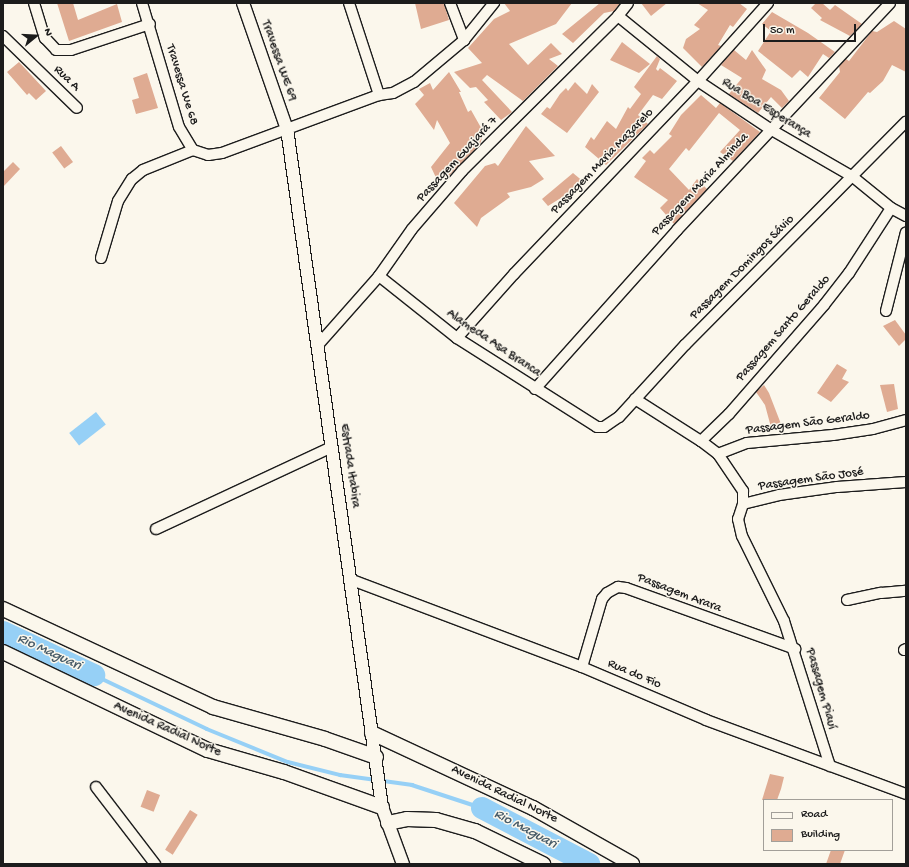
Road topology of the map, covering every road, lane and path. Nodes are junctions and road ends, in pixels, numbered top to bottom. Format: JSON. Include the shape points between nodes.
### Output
{"nodes":[{"id":1,"x":34,"y":3,"type":"edge"},
{"id":2,"x":142,"y":3,"type":"edge"},
{"id":3,"x":243,"y":3,"type":"edge"},
{"id":4,"x":349,"y":3,"type":"edge"},
{"id":5,"x":450,"y":3,"type":"edge"},
{"id":6,"x":494,"y":3,"type":"edge"},
{"id":7,"x":628,"y":3,"type":"edge"},
{"id":8,"x":768,"y":3,"type":"edge"},
{"id":9,"x":890,"y":3,"type":"edge"},
{"id":10,"x":618,"y":16,"type":"junction"},
{"id":11,"x":150,"y":24,"type":"junction"},
{"id":12,"x":3,"y":36,"type":"edge"},
{"id":13,"x":464,"y":40,"type":"junction"},
{"id":14,"x":698,"y":81,"type":"junction"},
{"id":15,"x":379,"y":95,"type":"junction"},
{"id":16,"x":77,"y":108,"type":"dead end"},
{"id":17,"x":906,"y":122,"type":"edge"},
{"id":18,"x":286,"y":129,"type":"junction"},
{"id":19,"x":770,"y":129,"type":"junction"},
{"id":20,"x":193,"y":150,"type":"junction"},
{"id":21,"x":853,"y":177,"type":"junction"},
{"id":22,"x":891,"y":208,"type":"junction"},
{"id":23,"x":906,"y":216,"type":"edge"},
{"id":24,"x":906,"y":232,"type":"edge"},
{"id":25,"x":101,"y":258,"type":"dead end"},
{"id":26,"x":379,"y":276,"type":"junction"},
{"id":27,"x":886,"y":310,"type":"dead end"},
{"id":28,"x":457,"y":338,"type":"junction"},
{"id":29,"x":318,"y":345,"type":"junction"},
{"id":30,"x":535,"y":389,"type":"junction"},
{"id":31,"x":635,"y":399,"type":"junction"},
{"id":32,"x":906,"y":420,"type":"edge"},
{"id":33,"x":597,"y":427,"type":"joint"},
{"id":34,"x":701,"y":440,"type":"junction"},
{"id":35,"x":332,"y":447,"type":"junction"},
{"id":36,"x":718,"y":454,"type":"junction"},
{"id":37,"x":906,"y":482,"type":"edge"},
{"id":38,"x":743,"y":504,"type":"junction"},
{"id":39,"x":156,"y":529,"type":"dead end"},
{"id":40,"x":352,"y":580,"type":"junction"},
{"id":41,"x":906,"y":591,"type":"edge"},
{"id":42,"x":847,"y":600,"type":"dead end"},
{"id":43,"x":3,"y":609,"type":"edge"},
{"id":44,"x":795,"y":649,"type":"junction"},
{"id":45,"x":3,"y":652,"type":"edge"},
{"id":46,"x":582,"y":667,"type":"junction"},
{"id":47,"x":372,"y":733,"type":"junction"},
{"id":48,"x":376,"y":757,"type":"junction"},
{"id":49,"x":830,"y":766,"type":"junction"},
{"id":50,"x":96,"y":787,"type":"dead end"},
{"id":51,"x":906,"y":794,"type":"edge"},
{"id":52,"x":382,"y":807,"type":"junction"},
{"id":53,"x":388,"y":823,"type":"junction"},
{"id":54,"x":154,"y":864,"type":"edge"},
{"id":55,"x":403,"y":864,"type":"edge"},
{"id":56,"x":543,"y":864,"type":"edge"},
{"id":57,"x":632,"y":864,"type":"edge"}],
"edges":[{"from":1,"to":11,"type":"street","via":[[45,38],[56,50],[71,50]]},
{"from":2,"to":11,"type":"street"},
{"from":3,"to":18,"type":"street","name":"Travessa WE 69"},
{"from":4,"to":15,"type":"street"},
{"from":5,"to":13,"type":"street"},
{"from":6,"to":13,"type":"street"},
{"from":7,"to":10,"type":"street","name":"Passagem Guajará 7"},
{"from":8,"to":14,"type":"street","name":"Passagem Maria Mazarelo"},
{"from":9,"to":19,"type":"street","name":"Passagem Maria Alminda"},
{"from":10,"to":14,"type":"street","name":"Rua Boa Esperança"},
{"from":10,"to":26,"type":"street","name":"Passagem Guajará 7","via":[[462,171],[412,230]]},
{"from":11,"to":20,"type":"street","name":"Travessa We 68","via":[[179,127]]},
{"from":12,"to":16,"type":"street","name":"Rua A"},
{"from":13,"to":15,"type":"street","via":[[414,82],[393,93]]},
{"from":14,"to":19,"type":"street","name":"Rua Boa Esperança"},
{"from":14,"to":28,"type":"street","name":"Passagem Maria Mazarelo","via":[[514,274]]},
{"from":15,"to":18,"type":"street"},
{"from":17,"to":21,"type":"street","name":"Passagem Domingos Sávio"},
{"from":18,"to":20,"type":"street","via":[[222,153],[208,155]]},
{"from":18,"to":29,"type":"street","name":"Estrada Itabira"},
{"from":19,"to":21,"type":"street","name":"Rua Boa Esperança"},
{"from":19,"to":30,"type":"street","name":"Passagem Maria Alminda"},
{"from":20,"to":25,"type":"street","via":[[143,170],[132,179],[118,201]]},
{"from":21,"to":22,"type":"street","name":"Rua Boa Esperança"},
{"from":21,"to":31,"type":"street","name":"Passagem Domingos Sávio"},
{"from":22,"to":23,"type":"street","name":"Rua Boa Esperança"},
{"from":22,"to":34,"type":"street","name":"Passagem Santo Geraldo","via":[[849,273],[824,305],[729,414]]},
{"from":24,"to":27,"type":"street"},
{"from":26,"to":28,"type":"street","name":"Alameda Asa Branca"},
{"from":26,"to":29,"type":"street","name":"Passagem Guajará 7"},
{"from":28,"to":30,"type":"street","name":"Alameda Asa Branca"},
{"from":29,"to":35,"type":"street","name":"Estrada Itabira"},
{"from":30,"to":33,"type":"street","name":"Alameda Asa Branca"},
{"from":31,"to":33,"type":"street","name":"Passagem Domingos Sávio","via":[[613,422]]},
{"from":31,"to":34,"type":"street"},
{"from":32,"to":36,"type":"street","name":"Passagem São Geraldo","via":[[873,429],[833,435],[747,443]]},
{"from":34,"to":36,"type":"street"},
{"from":35,"to":39,"type":"street"},
{"from":35,"to":40,"type":"street","name":"Estrada Itabira"},
{"from":36,"to":38,"type":"street","via":[[743,491]]},
{"from":37,"to":38,"type":"street","name":"Passagem São José","via":[[837,487],[779,495]]},
{"from":38,"to":44,"type":"street","name":"Passagem Piauí","via":[[738,518],[742,536]]},
{"from":40,"to":46,"type":"street","name":"Rua do Fio"},
{"from":40,"to":47,"type":"street","name":"Estrada Itabira"},
{"from":41,"to":42,"type":"street"},
{"from":43,"to":48,"type":"main road","via":[[212,707],[324,739]]},
{"from":44,"to":46,"type":"street","name":"Passagem Arara","via":[[618,587],[602,599]]},
{"from":44,"to":49,"type":"street","name":"Passagem Piauí"},
{"from":45,"to":52,"type":"main road","name":"Avenida Radial Norte","via":[[202,747],[334,788]]},
{"from":46,"to":49,"type":"street","name":"Rua do Fio","via":[[706,720]]},
{"from":47,"to":48,"type":"street","name":"Estrada Itabira"},
{"from":47,"to":57,"type":"main road","name":"Avenida Radial Norte","via":[[533,808]]},
{"from":48,"to":52,"type":"street","name":"Estrada Itabira"},
{"from":49,"to":51,"type":"street","name":"Rua do Fio"},
{"from":50,"to":54,"type":"street"},
{"from":52,"to":53,"type":"street","name":"Estrada Itabira"},
{"from":53,"to":55,"type":"street","name":"Estrada Itabira"},
{"from":53,"to":56,"type":"main road","via":[[407,819],[436,820],[475,831]]}]}
